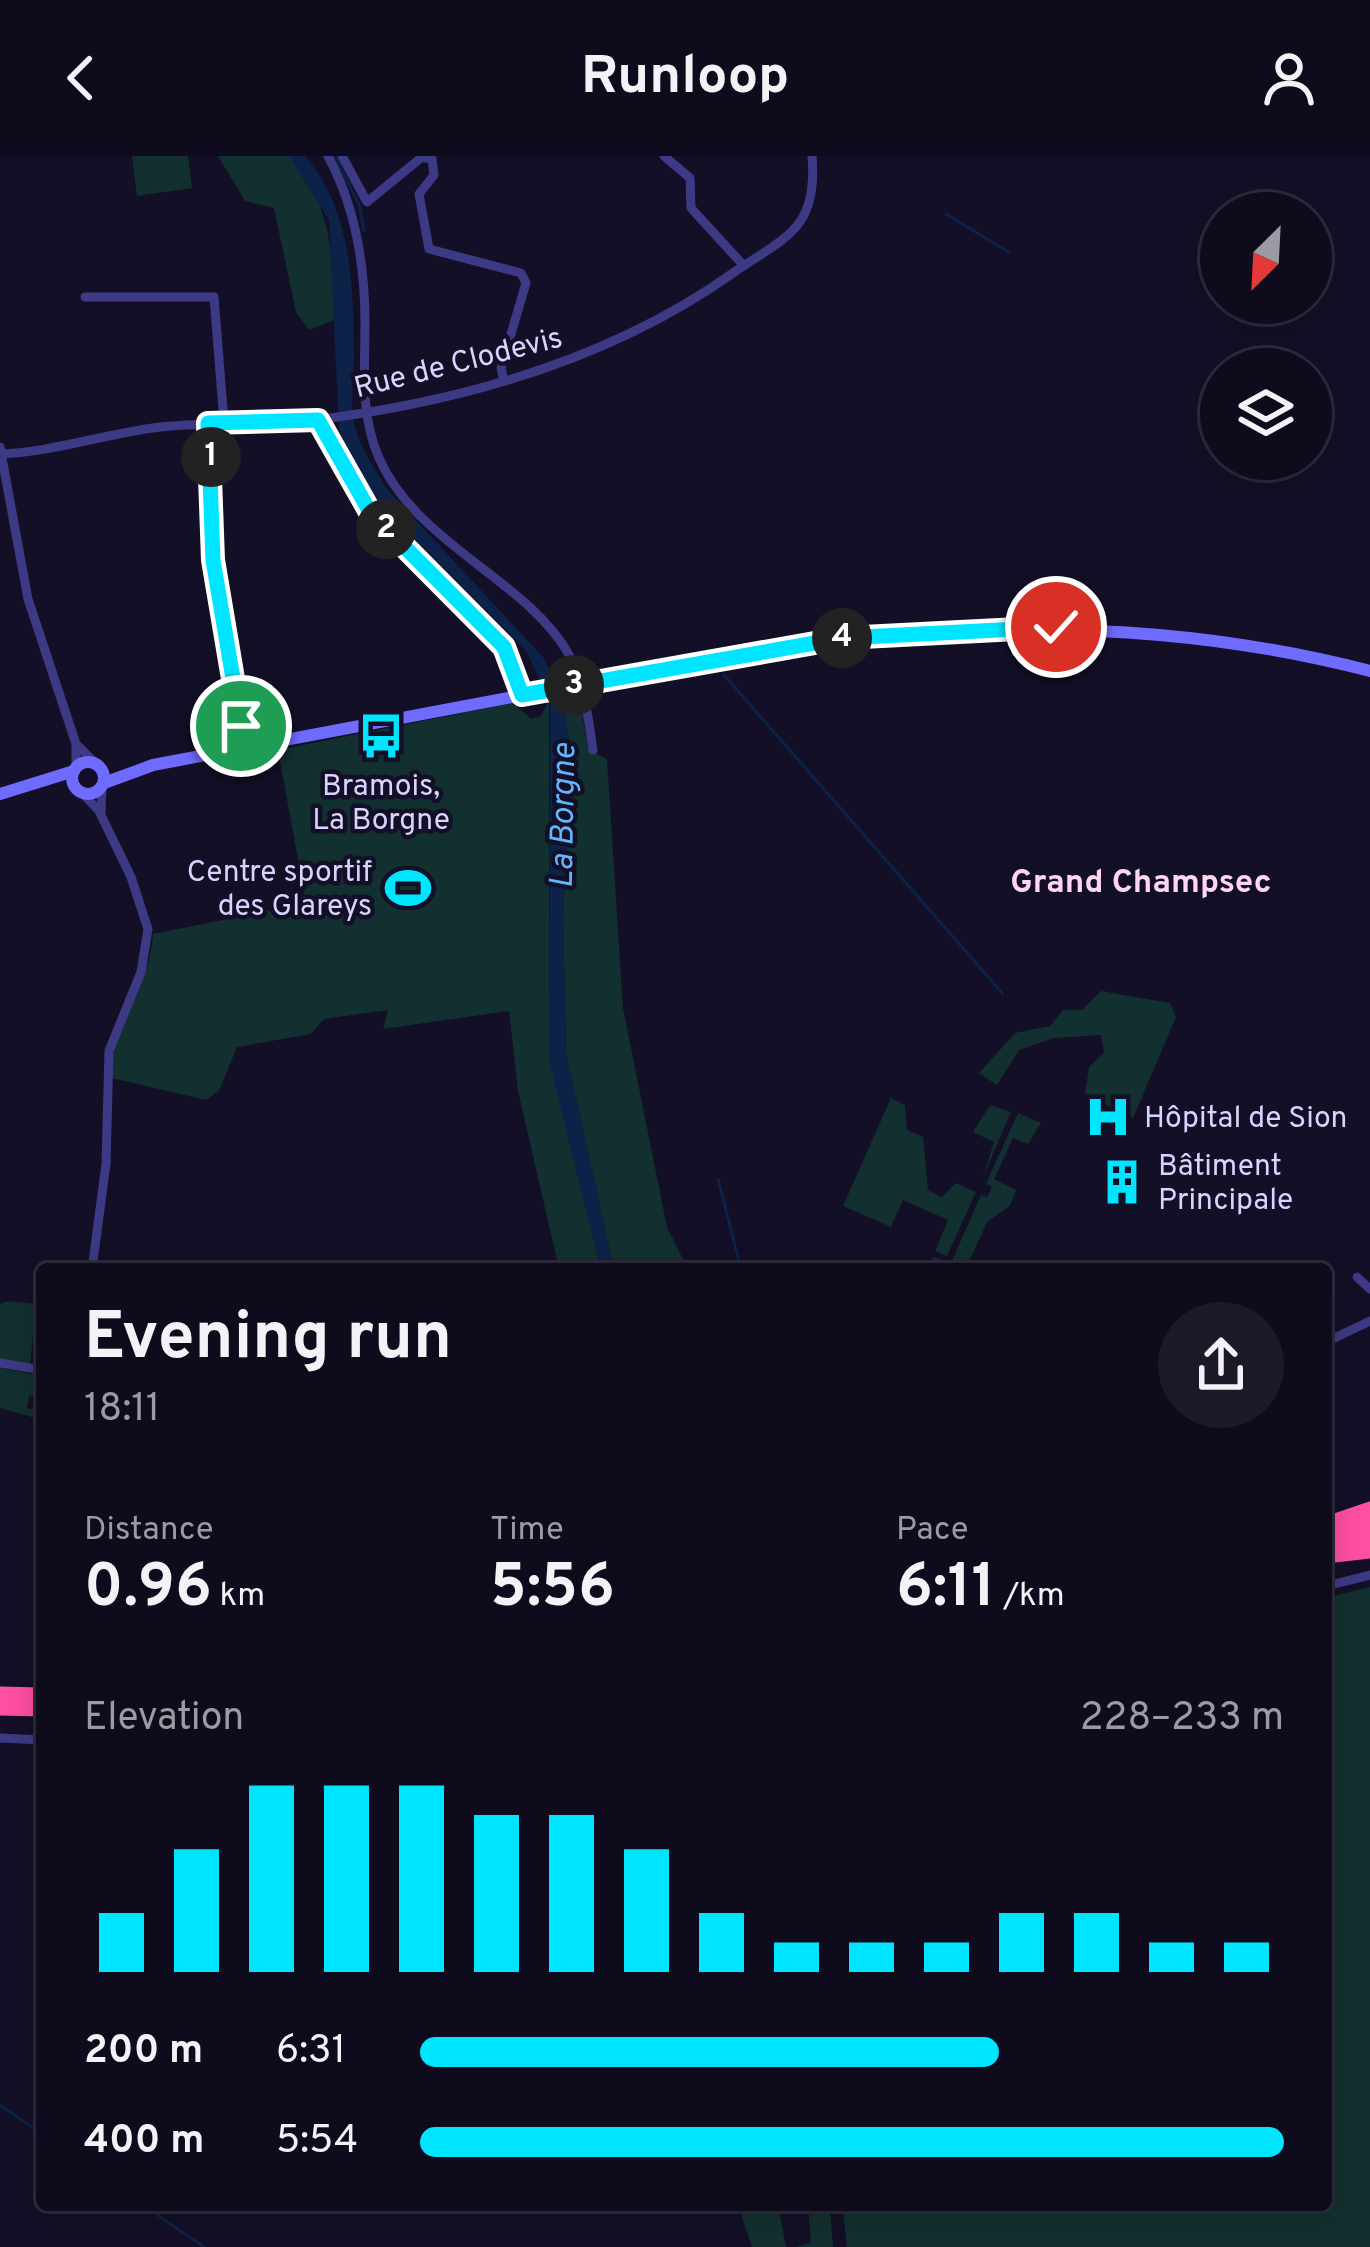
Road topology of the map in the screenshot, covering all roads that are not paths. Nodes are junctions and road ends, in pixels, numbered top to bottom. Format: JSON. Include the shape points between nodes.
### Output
{"nodes":[{"id":1,"x":328,"y":156,"type":"edge"},
{"id":2,"x":342,"y":156,"type":"edge"},
{"id":3,"x":664,"y":156,"type":"edge"},
{"id":4,"x":812,"y":156,"type":"edge"},
{"id":5,"x":744,"y":266,"type":"junction"},
{"id":6,"x":85,"y":297,"type":"dead end"},
{"id":7,"x":504,"y":381,"type":"junction"},
{"id":8,"x":365,"y":410,"type":"junction"},
{"id":9,"x":318,"y":420,"type":"junction"},
{"id":10,"x":224,"y":422,"type":"junction"},
{"id":11,"x":208,"y":423,"type":"junction"},
{"id":12,"x":1,"y":452,"type":"edge"},
{"id":13,"x":1370,"y":671,"type":"edge"},
{"id":14,"x":522,"y":695,"type":"junction"},
{"id":15,"x":242,"y":731,"type":"dead end"},
{"id":16,"x":76,"y":744,"type":"junction"},
{"id":17,"x":593,"y":750,"type":"dead end"},
{"id":18,"x":97,"y":765,"type":"junction"},
{"id":19,"x":153,"y":765,"type":"junction"},
{"id":20,"x":75,"y":770,"type":"junction"},
{"id":21,"x":103,"y":784,"type":"junction"},
{"id":22,"x":17,"y":791,"type":"junction"},
{"id":23,"x":79,"y":791,"type":"junction"},
{"id":24,"x":0,"y":794,"type":"edge"},
{"id":25,"x":102,"y":818,"type":"junction"},
{"id":26,"x":93,"y":1263,"type":"edge"},
{"id":27,"x":1357,"y":1277,"type":"dead end"},
{"id":28,"x":1370,"y":1289,"type":"edge"},
{"id":29,"x":1370,"y":1321,"type":"edge"},
{"id":30,"x":1332,"y":1339,"type":"edge"},
{"id":31,"x":0,"y":1363,"type":"edge"},
{"id":32,"x":36,"y":1369,"type":"edge"},
{"id":33,"x":1370,"y":1509,"type":"edge"},
{"id":34,"x":1332,"y":1522,"type":"edge"},
{"id":35,"x":1370,"y":1523,"type":"edge"},
{"id":36,"x":1332,"y":1533,"type":"edge"},
{"id":37,"x":1370,"y":1537,"type":"edge"},
{"id":38,"x":1332,"y":1551,"type":"edge"},
{"id":39,"x":1370,"y":1552,"type":"edge"},
{"id":40,"x":1332,"y":1553,"type":"edge"},
{"id":41,"x":1370,"y":1575,"type":"edge"},
{"id":42,"x":1332,"y":1584,"type":"edge"},
{"id":43,"x":0,"y":1694,"type":"edge"},
{"id":44,"x":36,"y":1695,"type":"edge"},
{"id":45,"x":0,"y":1708,"type":"edge"},
{"id":46,"x":36,"y":1709,"type":"edge"},
{"id":47,"x":0,"y":1738,"type":"edge"},
{"id":48,"x":36,"y":1740,"type":"edge"}],
"edges":[{"from":1,"to":8,"type":"street","via":[[355,219]]},
{"from":2,"to":7,"type":"street","via":[[367,202],[422,157],[432,159],[434,175],[419,194],[428,249],[521,274],[526,283]]},
{"from":3,"to":5,"type":"street","via":[[690,178],[691,208]]},
{"from":4,"to":5,"type":"street","name":"Rue de Clodevis","via":[[811,206],[796,230]]},
{"from":5,"to":7,"type":"street","name":"Rue de Clodevis","via":[[660,322]]},
{"from":6,"to":10,"type":"street","via":[[214,297]]},
{"from":7,"to":8,"type":"street","name":"Rue de Clodevis"},
{"from":8,"to":9,"type":"street","name":"Rue de Clodevis"},
{"from":8,"to":17,"type":"street","via":[[392,483],[560,640],[578,675]]},
{"from":9,"to":10,"type":"street","name":"Rue de Clodevis"},
{"from":9,"to":14,"type":"street","via":[[370,512],[504,647]]},
{"from":10,"to":11,"type":"street","name":"Rue de Clodevis"},
{"from":11,"to":12,"type":"street","name":"Rue de Clodevis"},
{"from":11,"to":15,"type":"street","via":[[213,560]]},
{"from":12,"to":16,"type":"street","via":[[28,599]]},
{"from":13,"to":14,"type":"street","bridge":true,"via":[[1204,638],[1009,626],[843,638]]},
{"from":14,"to":19,"type":"street"},
{"from":16,"to":18,"type":"street"},
{"from":16,"to":20,"type":"street"},
{"from":18,"to":19,"type":"street"},
{"from":18,"to":20,"type":"street"},
{"from":18,"to":21,"type":"street"},
{"from":19,"to":21,"type":"street"},
{"from":20,"to":22,"type":"street"},
{"from":20,"to":23,"type":"street"},
{"from":21,"to":23,"type":"street","via":[[93,794]]},
{"from":21,"to":25,"type":"street"},
{"from":22,"to":23,"type":"street"},
{"from":22,"to":24,"type":"street"},
{"from":23,"to":25,"type":"street"},
{"from":25,"to":26,"type":"street","via":[[148,929],[141,972],[109,1051]]},
{"from":27,"to":28,"type":"street"},
{"from":29,"to":30,"type":"street"},
{"from":31,"to":32,"type":"street"},
{"from":33,"to":34,"type":"highway"},
{"from":35,"to":36,"type":"highway"},
{"from":37,"to":38,"type":"highway"},
{"from":39,"to":40,"type":"highway"},
{"from":41,"to":42,"type":"street"},
{"from":43,"to":44,"type":"highway"},
{"from":45,"to":46,"type":"highway"},
{"from":47,"to":48,"type":"street"}]}
